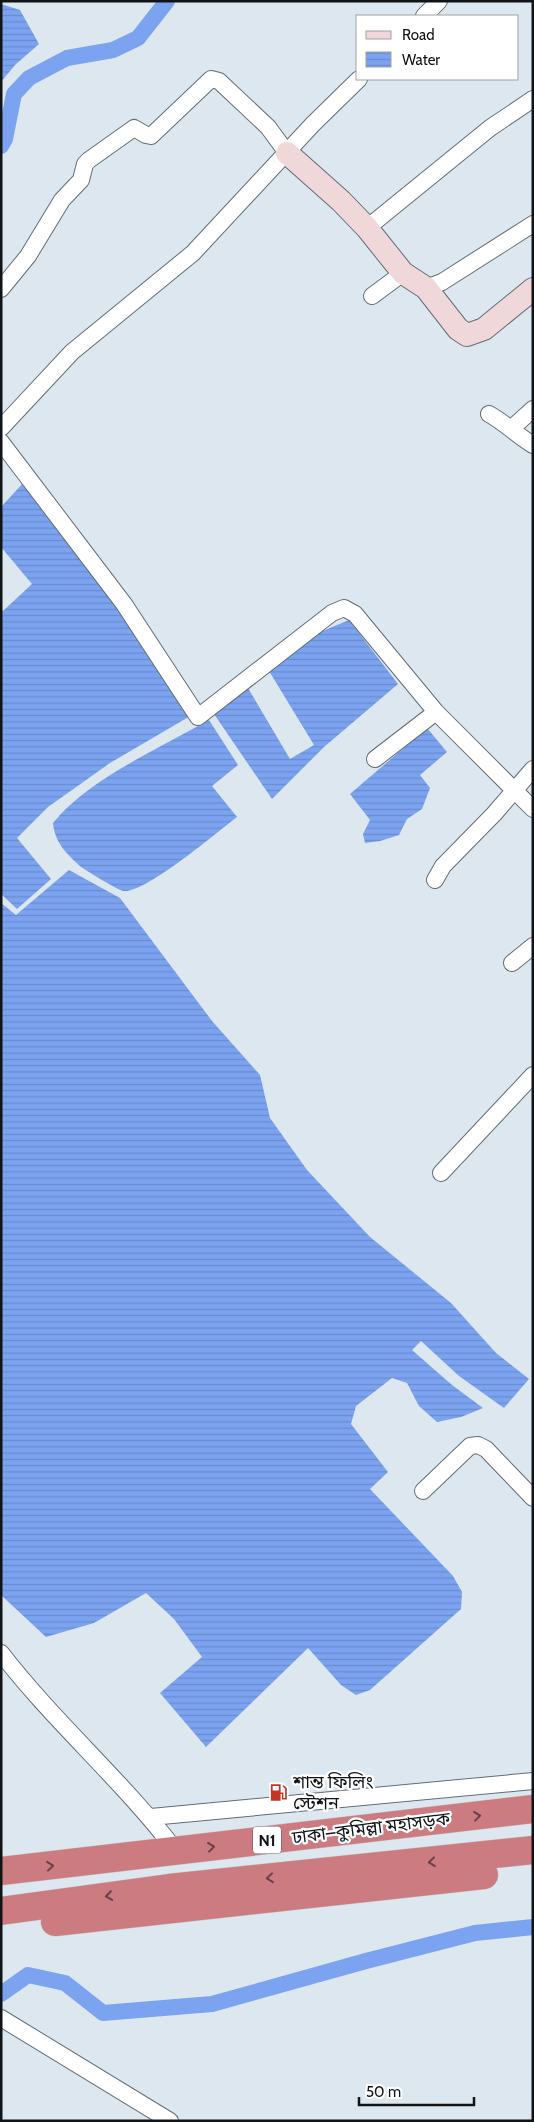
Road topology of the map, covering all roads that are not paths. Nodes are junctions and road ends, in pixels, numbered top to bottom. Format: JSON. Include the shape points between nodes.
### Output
{"nodes":[{"id":1,"x":439,"y":1,"type":"edge"},
{"id":2,"x":425,"y":15,"type":"edge"},
{"id":3,"x":358,"y":80,"type":"edge"},
{"id":4,"x":533,"y":99,"type":"edge"},
{"id":5,"x":287,"y":153,"type":"junction"},
{"id":6,"x":533,"y":224,"type":"edge"},
{"id":7,"x":366,"y":228,"type":"junction"},
{"id":8,"x":403,"y":273,"type":"junction"},
{"id":9,"x":426,"y":288,"type":"junction"},
{"id":10,"x":1,"y":289,"type":"edge"},
{"id":11,"x":533,"y":289,"type":"edge"},
{"id":12,"x":372,"y":296,"type":"dead end"},
{"id":13,"x":533,"y":409,"type":"edge"},
{"id":14,"x":489,"y":414,"type":"dead end"},
{"id":15,"x":1,"y":428,"type":"edge"},
{"id":16,"x":512,"y":428,"type":"junction"},
{"id":17,"x":1,"y":442,"type":"edge"},
{"id":18,"x":533,"y":444,"type":"edge"},
{"id":19,"x":436,"y":712,"type":"junction"},
{"id":20,"x":375,"y":759,"type":"dead end"},
{"id":21,"x":533,"y":769,"type":"edge"},
{"id":22,"x":514,"y":790,"type":"junction"},
{"id":23,"x":533,"y":809,"type":"edge"},
{"id":24,"x":435,"y":880,"type":"dead end"},
{"id":25,"x":533,"y":946,"type":"edge"},
{"id":26,"x":512,"y":963,"type":"dead end"},
{"id":27,"x":533,"y":1075,"type":"edge"},
{"id":28,"x":441,"y":1172,"type":"dead end"},
{"id":29,"x":423,"y":1491,"type":"dead end"},
{"id":30,"x":533,"y":1498,"type":"edge"},
{"id":31,"x":1,"y":1653,"type":"edge"},
{"id":32,"x":533,"y":1781,"type":"edge"},
{"id":33,"x":533,"y":1809,"type":"edge"},
{"id":34,"x":151,"y":1817,"type":"junction"},
{"id":35,"x":533,"y":1850,"type":"edge"},
{"id":36,"x":176,"y":1851,"type":"junction"},
{"id":37,"x":533,"y":1869,"type":"edge"},
{"id":38,"x":1,"y":1871,"type":"edge"},
{"id":39,"x":1,"y":1910,"type":"edge"},
{"id":40,"x":1,"y":1927,"type":"edge"},
{"id":41,"x":7,"y":2021,"type":"edge"},
{"id":42,"x":170,"y":2121,"type":"edge"}],
"edges":[{"from":1,"to":2,"type":"street"},
{"from":3,"to":5,"type":"street"},
{"from":4,"to":7,"type":"street","via":[[490,128]]},
{"from":5,"to":7,"type":"street"},
{"from":5,"to":10,"type":"street","via":[[268,127],[219,81],[211,80],[151,136],[134,128],[89,160],[81,180],[62,200],[28,256]]},
{"from":5,"to":15,"type":"street","via":[[193,253],[72,352]]},
{"from":6,"to":9,"type":"street","via":[[456,273]]},
{"from":7,"to":8,"type":"street"},
{"from":8,"to":9,"type":"street"},
{"from":8,"to":12,"type":"street"},
{"from":9,"to":11,"type":"street","via":[[458,329],[467,335],[484,329]]},
{"from":13,"to":16,"type":"street"},
{"from":14,"to":16,"type":"street"},
{"from":16,"to":18,"type":"street"},
{"from":17,"to":19,"type":"street","via":[[124,604],[198,717],[332,613],[344,608],[354,614]]},
{"from":19,"to":20,"type":"street"},
{"from":19,"to":22,"type":"street"},
{"from":21,"to":22,"type":"street"},
{"from":22,"to":23,"type":"street"},
{"from":22,"to":24,"type":"street","via":[[443,866]]},
{"from":25,"to":26,"type":"street"},
{"from":27,"to":28,"type":"street"},
{"from":29,"to":30,"type":"street","via":[[470,1446],[478,1446],[486,1449]]},
{"from":31,"to":34,"type":"street","via":[[26,1685]]},
{"from":32,"to":34,"type":"street"},
{"from":36,"to":33,"type":"highway","name":"ঢাকা–কুমিল্লা মহাসড়ক","number":"N1","one_way":true},
{"from":34,"to":36,"type":"street"},
{"from":35,"to":39,"type":"highway","number":"N1","one_way":true,"via":[[169,1888]]},
{"from":38,"to":36,"type":"highway","name":"ঢাকা–কুমিল্লা মহাসড়ক","number":"N1","one_way":true},
{"from":37,"to":40,"type":"highway"},
{"from":41,"to":42,"type":"street"}]}
